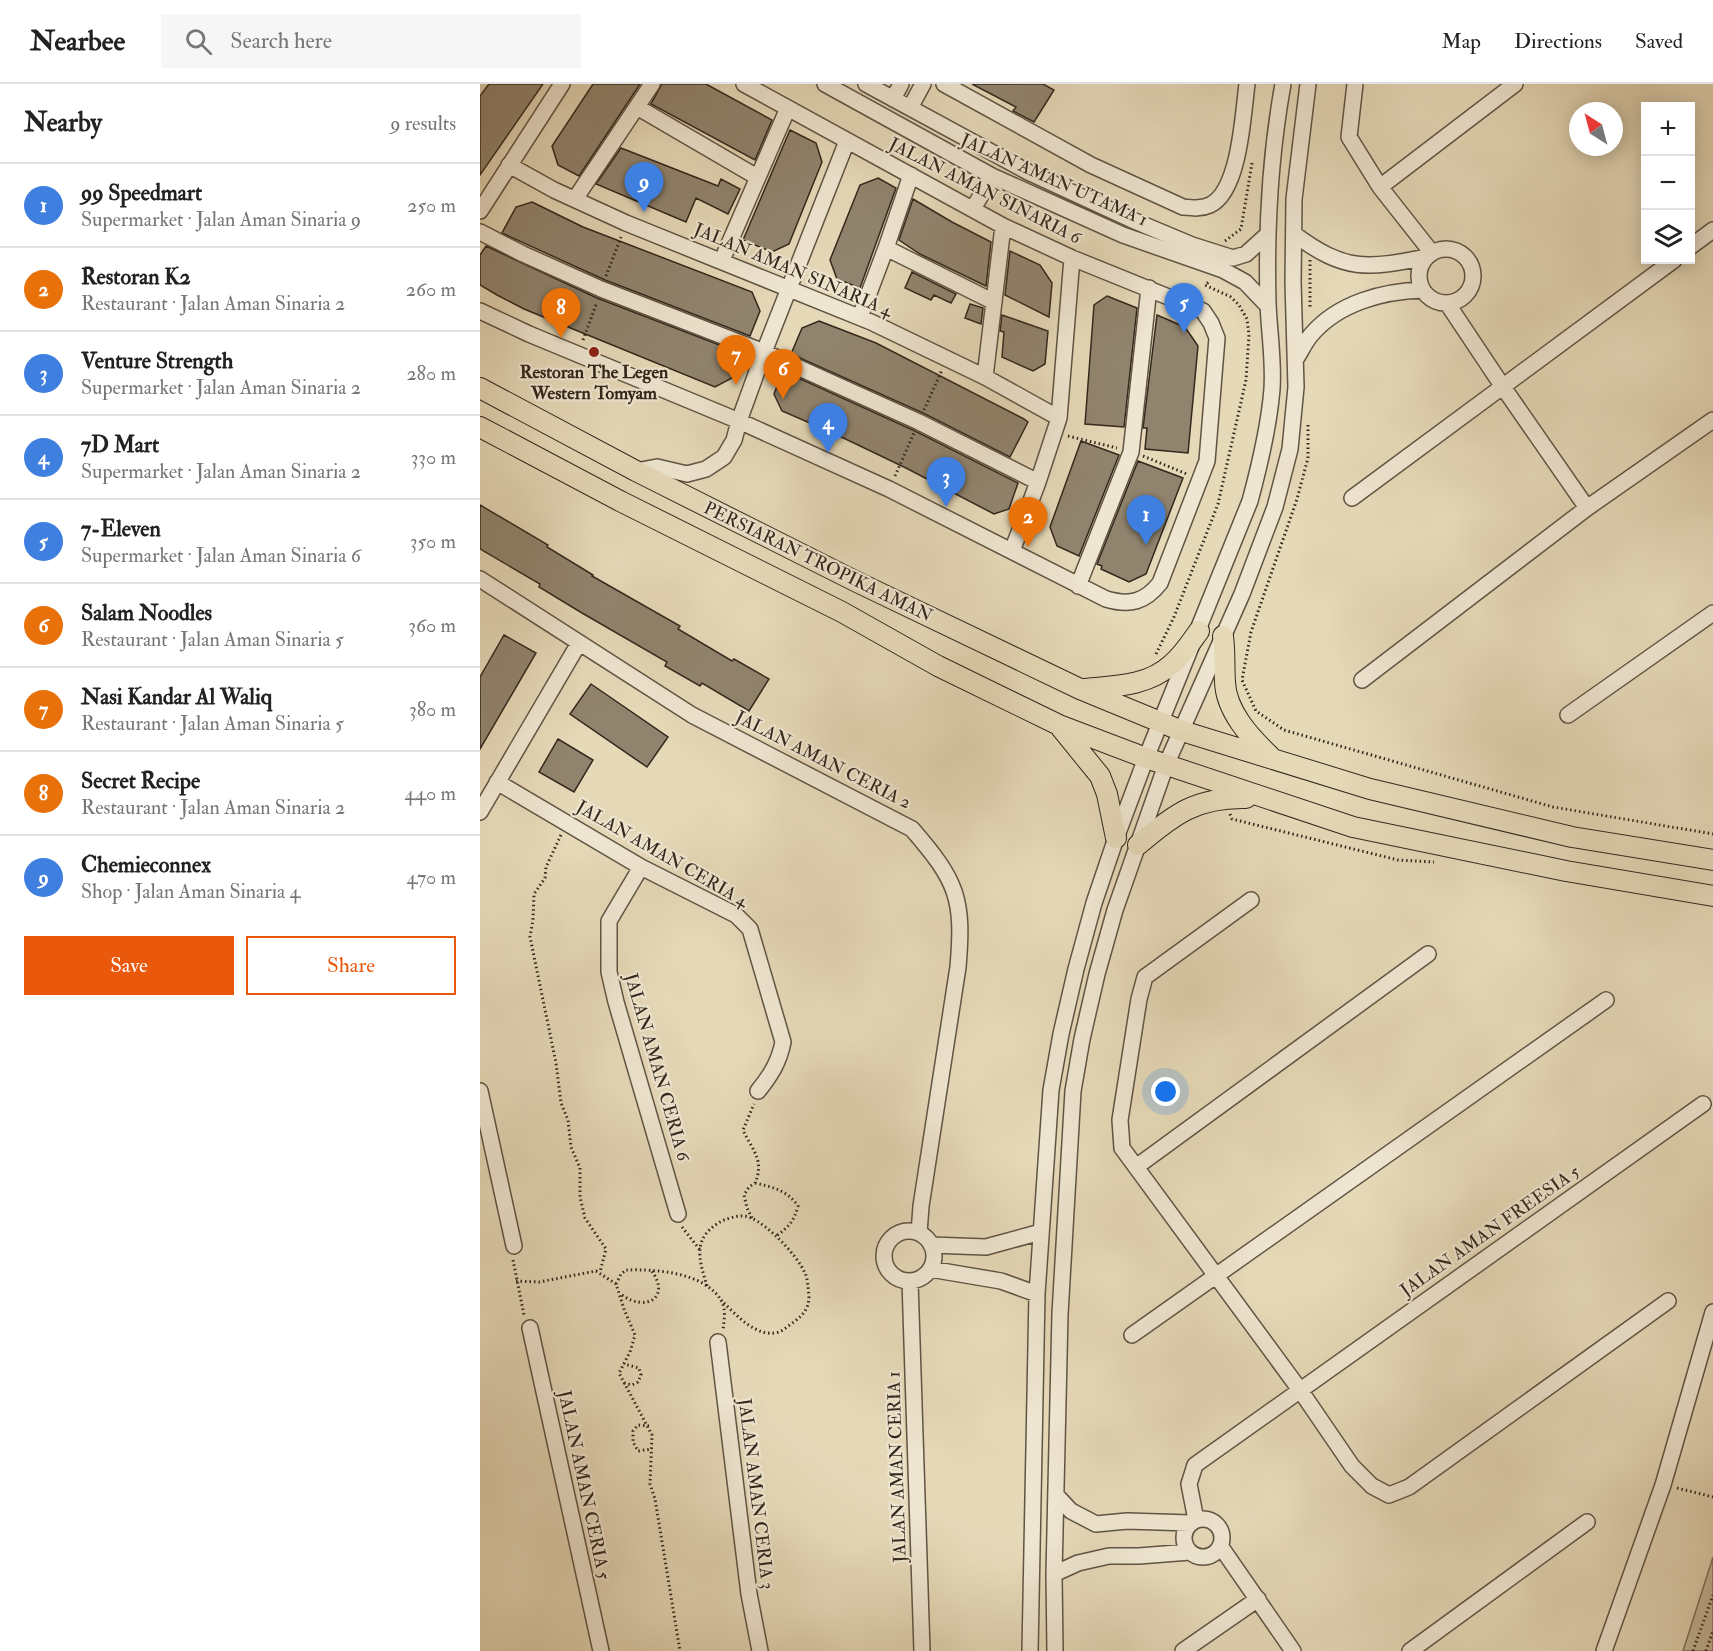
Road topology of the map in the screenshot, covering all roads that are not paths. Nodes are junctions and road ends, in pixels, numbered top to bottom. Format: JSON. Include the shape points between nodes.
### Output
{"nodes":[{"id":1,"x":562,"y":84,"type":"edge"},
{"id":2,"x":652,"y":84,"type":"edge"},
{"id":3,"x":744,"y":84,"type":"edge"},
{"id":4,"x":825,"y":84,"type":"edge"},
{"id":5,"x":866,"y":84,"type":"edge"},
{"id":6,"x":901,"y":84,"type":"edge"},
{"id":7,"x":923,"y":84,"type":"edge"},
{"id":8,"x":944,"y":84,"type":"edge"},
{"id":9,"x":1247,"y":84,"type":"edge"},
{"id":10,"x":1283,"y":84,"type":"edge"},
{"id":11,"x":1308,"y":84,"type":"edge"},
{"id":12,"x":1355,"y":84,"type":"edge"},
{"id":13,"x":1515,"y":84,"type":"edge"},
{"id":14,"x":893,"y":99,"type":"junction"},
{"id":15,"x":637,"y":107,"type":"junction"},
{"id":16,"x":788,"y":108,"type":"junction"},
{"id":17,"x":910,"y":108,"type":"junction"},
{"id":18,"x":847,"y":141,"type":"junction"},
{"id":19,"x":982,"y":147,"type":"junction"},
{"id":20,"x":508,"y":165,"type":"junction"},
{"id":21,"x":1028,"y":172,"type":"junction"},
{"id":22,"x":911,"y":175,"type":"junction"},
{"id":23,"x":992,"y":176,"type":"junction"},
{"id":24,"x":757,"y":177,"type":"junction"},
{"id":25,"x":1380,"y":187,"type":"junction"},
{"id":26,"x":575,"y":199,"type":"junction"},
{"id":27,"x":973,"y":209,"type":"junction"},
{"id":28,"x":480,"y":211,"type":"edge"},
{"id":29,"x":1003,"y":226,"type":"junction"},
{"id":30,"x":1713,"y":230,"type":"edge"},
{"id":31,"x":480,"y":232,"type":"edge"},
{"id":32,"x":1268,"y":234,"type":"junction"},
{"id":33,"x":1294,"y":234,"type":"junction"},
{"id":34,"x":1695,"y":243,"type":"edge"},
{"id":35,"x":886,"y":248,"type":"junction"},
{"id":36,"x":1429,"y":255,"type":"junction"},
{"id":37,"x":1072,"y":258,"type":"junction"},
{"id":38,"x":722,"y":260,"type":"junction"},
{"id":39,"x":1669,"y":264,"type":"edge"},
{"id":40,"x":790,"y":288,"type":"junction"},
{"id":41,"x":1149,"y":288,"type":"junction"},
{"id":42,"x":1423,"y":290,"type":"junction"},
{"id":43,"x":994,"y":302,"type":"junction"},
{"id":44,"x":1447,"y":303,"type":"junction"},
{"id":45,"x":1268,"y":306,"type":"junction"},
{"id":46,"x":480,"y":310,"type":"edge"},
{"id":47,"x":860,"y":317,"type":"junction"},
{"id":48,"x":764,"y":352,"type":"junction"},
{"id":49,"x":1295,"y":360,"type":"junction"},
{"id":50,"x":985,"y":377,"type":"junction"},
{"id":51,"x":1503,"y":387,"type":"junction"},
{"id":52,"x":480,"y":388,"type":"edge"},
{"id":53,"x":1059,"y":418,"type":"junction"},
{"id":54,"x":1713,"y":420,"type":"edge"},
{"id":55,"x":739,"y":421,"type":"junction"},
{"id":56,"x":480,"y":427,"type":"edge"},
{"id":57,"x":636,"y":471,"type":"junction"},
{"id":58,"x":1038,"y":482,"type":"junction"},
{"id":59,"x":1352,"y":498,"type":"dead end"},
{"id":60,"x":1587,"y":508,"type":"junction"},
{"id":61,"x":1012,"y":551,"type":"junction"},
{"id":62,"x":480,"y":579,"type":"edge"},
{"id":63,"x":1082,"y":588,"type":"junction"},
{"id":64,"x":1713,"y":613,"type":"edge"},
{"id":65,"x":1199,"y":631,"type":"junction"},
{"id":66,"x":1223,"y":636,"type":"junction"},
{"id":67,"x":579,"y":643,"type":"junction"},
{"id":68,"x":1362,"y":680,"type":"dead end"},
{"id":69,"x":1080,"y":689,"type":"junction"},
{"id":70,"x":1568,"y":715,"type":"dead end"},
{"id":71,"x":1162,"y":722,"type":"junction"},
{"id":72,"x":1059,"y":725,"type":"junction"},
{"id":73,"x":1182,"y":730,"type":"junction"},
{"id":74,"x":1271,"y":757,"type":"junction"},
{"id":75,"x":1146,"y":758,"type":"junction"},
{"id":76,"x":1166,"y":765,"type":"junction"},
{"id":77,"x":497,"y":782,"type":"junction"},
{"id":78,"x":1267,"y":798,"type":"junction"},
{"id":79,"x":480,"y":812,"type":"edge"},
{"id":80,"x":1116,"y":838,"type":"junction"},
{"id":81,"x":1138,"y":845,"type":"junction"},
{"id":82,"x":1713,"y":860,"type":"edge"},
{"id":83,"x":641,"y":867,"type":"junction"},
{"id":84,"x":1713,"y":896,"type":"edge"},
{"id":85,"x":1251,"y":900,"type":"dead end"},
{"id":86,"x":1428,"y":954,"type":"dead end"},
{"id":87,"x":1606,"y":1000,"type":"dead end"},
{"id":88,"x":480,"y":1091,"type":"edge"},
{"id":89,"x":758,"y":1091,"type":"road end"},
{"id":90,"x":1703,"y":1104,"type":"dead end"},
{"id":91,"x":1136,"y":1167,"type":"junction"},
{"id":92,"x":678,"y":1214,"type":"road end"},
{"id":93,"x":1041,"y":1232,"type":"junction"},
{"id":94,"x":919,"y":1233,"type":"junction"},
{"id":95,"x":931,"y":1245,"type":"junction"},
{"id":96,"x":514,"y":1246,"type":"road end"},
{"id":97,"x":930,"y":1269,"type":"junction"},
{"id":98,"x":1216,"y":1276,"type":"junction"},
{"id":99,"x":910,"y":1281,"type":"junction"},
{"id":100,"x":1036,"y":1294,"type":"junction"},
{"id":101,"x":1668,"y":1301,"type":"dead end"},
{"id":102,"x":1713,"y":1312,"type":"edge"},
{"id":103,"x":530,"y":1328,"type":"road end"},
{"id":104,"x":1132,"y":1335,"type":"dead end"},
{"id":105,"x":718,"y":1341,"type":"road end"},
{"id":106,"x":1300,"y":1390,"type":"junction"},
{"id":107,"x":1058,"y":1496,"type":"junction"},
{"id":108,"x":1193,"y":1522,"type":"junction"},
{"id":109,"x":1587,"y":1522,"type":"dead end"},
{"id":110,"x":1221,"y":1547,"type":"junction"},
{"id":111,"x":1190,"y":1552,"type":"junction"},
{"id":112,"x":1054,"y":1574,"type":"junction"},
{"id":113,"x":1258,"y":1599,"type":"junction"},
{"id":114,"x":601,"y":1651,"type":"edge"},
{"id":115,"x":760,"y":1651,"type":"edge"},
{"id":116,"x":922,"y":1651,"type":"edge"},
{"id":117,"x":1030,"y":1651,"type":"edge"},
{"id":118,"x":1055,"y":1651,"type":"edge"},
{"id":119,"x":1183,"y":1651,"type":"edge"},
{"id":120,"x":1293,"y":1651,"type":"edge"},
{"id":121,"x":1410,"y":1651,"type":"edge"},
{"id":122,"x":1604,"y":1651,"type":"edge"}],
"edges":[{"from":1,"to":20,"type":"street"},
{"from":2,"to":15,"type":"street"},
{"from":3,"to":16,"type":"street","name":"JALAN AMAN SINARIA 6"},
{"from":4,"to":23,"type":"street","name":"JALAN AMAN UTAMA 1"},
{"from":5,"to":14,"type":"street","name":"JALAN AMAN UTAMA 1"},
{"from":6,"to":14,"type":"street"},
{"from":7,"to":17,"type":"street"},
{"from":8,"to":9,"type":"street","via":[[1091,165],[1183,207],[1197,209],[1211,205],[1228,184]]},
{"from":10,"to":32,"type":"street"},
{"from":11,"to":33,"type":"street","via":[[1296,177]]},
{"from":12,"to":25,"type":"street","via":[[1349,137]]},
{"from":13,"to":25,"type":"street"},
{"from":14,"to":17,"type":"street","name":"JALAN AMAN UTAMA 1"},
{"from":15,"to":24,"type":"street"},
{"from":15,"to":26,"type":"street"},
{"from":16,"to":18,"type":"street","name":"JALAN AMAN SINARIA 6"},
{"from":16,"to":24,"type":"street"},
{"from":17,"to":19,"type":"street","name":"JALAN AMAN UTAMA 1"},
{"from":18,"to":22,"type":"street","name":"JALAN AMAN SINARIA 6"},
{"from":18,"to":40,"type":"street"},
{"from":19,"to":21,"type":"street","name":"JALAN AMAN UTAMA 1"},
{"from":19,"to":23,"type":"street"},
{"from":20,"to":26,"type":"street","name":"JALAN AMAN SINARIA 4"},
{"from":20,"to":28,"type":"street"},
{"from":21,"to":23,"type":"street"},
{"from":21,"to":32,"type":"street","name":"JALAN AMAN UTAMA 1","via":[[1227,258],[1246,254]]},
{"from":22,"to":27,"type":"street","name":"JALAN AMAN SINARIA 6"},
{"from":22,"to":35,"type":"street"},
{"from":23,"to":27,"type":"street"},
{"from":23,"to":45,"type":"street","name":"JALAN AMAN UTAMA 1","via":[[1123,235],[1223,270],[1245,282]]},
{"from":24,"to":38,"type":"street"},
{"from":25,"to":36,"type":"street"},
{"from":26,"to":38,"type":"street","name":"JALAN AMAN SINARIA 4"},
{"from":27,"to":29,"type":"street","name":"JALAN AMAN SINARIA 6"},
{"from":29,"to":37,"type":"street","name":"JALAN AMAN SINARIA 6"},
{"from":29,"to":43,"type":"street"},
{"from":30,"to":34,"type":"street"},
{"from":31,"to":48,"type":"street","via":[[601,289]]},
{"from":32,"to":45,"type":"street"},
{"from":33,"to":36,"type":"street","via":[[1331,258],[1359,266]]},
{"from":33,"to":49,"type":"street"},
{"from":35,"to":43,"type":"street"},
{"from":35,"to":47,"type":"street"},
{"from":36,"to":42,"type":"street","via":[[1422,263],[1419,277]]},
{"from":36,"to":44,"type":"street","via":[[1452,249],[1465,256],[1472,268],[1470,288],[1461,299]]},
{"from":37,"to":41,"type":"street","name":"JALAN AMAN SINARIA 6"},
{"from":37,"to":53,"type":"street"},
{"from":38,"to":40,"type":"street","name":"JALAN AMAN SINARIA 4"},
{"from":39,"to":51,"type":"street"},
{"from":40,"to":47,"type":"street","name":"JALAN AMAN SINARIA 4"},
{"from":40,"to":48,"type":"street"},
{"from":41,"to":63,"type":"street","via":[[1131,452]]},
{"from":41,"to":63,"type":"street","name":"JALAN AMAN SINARIA 6","via":[[1203,311],[1217,338],[1207,461],[1160,583],[1153,592],[1127,603],[1106,600]]},
{"from":42,"to":44,"type":"street","via":[[1434,300]]},
{"from":42,"to":49,"type":"street","via":[[1359,302],[1332,315],[1310,336]]},
{"from":43,"to":50,"type":"street"},
{"from":44,"to":51,"type":"street"},
{"from":45,"to":65,"type":"street","via":[[1273,362],[1270,416],[1262,454],[1250,501]]},
{"from":46,"to":55,"type":"street"},
{"from":47,"to":50,"type":"street","name":"JALAN AMAN SINARIA 4"},
{"from":48,"to":55,"type":"street"},
{"from":48,"to":58,"type":"street","via":[[919,422]]},
{"from":49,"to":66,"type":"street","via":[[1294,412],[1284,476]]},
{"from":50,"to":53,"type":"street","name":"JALAN AMAN SINARIA 4"},
{"from":51,"to":59,"type":"street"},
{"from":51,"to":60,"type":"street"},
{"from":52,"to":57,"type":"main road","name":"PERSIARAN TROPIKA AMAN"},
{"from":53,"to":58,"type":"street"},
{"from":54,"to":60,"type":"street"},
{"from":55,"to":57,"type":"street","via":[[724,457],[706,469],[687,474],[657,467]]},
{"from":55,"to":61,"type":"street","via":[[889,489]]},
{"from":56,"to":72,"type":"main road","name":"PERSIARAN TROPIKA AMAN"},
{"from":57,"to":69,"type":"main road","name":"PERSIARAN TROPIKA AMAN"},
{"from":58,"to":61,"type":"street"},
{"from":60,"to":68,"type":"street"},
{"from":61,"to":63,"type":"street"},
{"from":62,"to":67,"type":"street","name":"JALAN AMAN CERIA 2"},
{"from":64,"to":70,"type":"street"},
{"from":65,"to":69,"type":"main road","via":[[1172,664],[1145,680]]},
{"from":65,"to":71,"type":"street"},
{"from":66,"to":73,"type":"street"},
{"from":66,"to":74,"type":"main road","via":[[1224,684],[1229,703],[1254,741]]},
{"from":67,"to":77,"type":"street"},
{"from":67,"to":94,"type":"street","name":"JALAN AMAN CERIA 2","via":[[692,715],[912,829],[950,878],[961,929],[958,967]]},
{"from":69,"to":71,"type":"main road","name":"PERSIARAN TROPIKA AMAN"},
{"from":71,"to":73,"type":"main road","name":"PERSIARAN TROPIKA AMAN"},
{"from":71,"to":75,"type":"street"},
{"from":72,"to":75,"type":"main road","name":"PERSIARAN TROPIKA AMAN"},
{"from":72,"to":80,"type":"main road","via":[[1100,776]]},
{"from":73,"to":74,"type":"main road","name":"PERSIARAN TROPIKA AMAN"},
{"from":73,"to":76,"type":"street"},
{"from":74,"to":82,"type":"main road","name":"PERSIARAN TROPIKA AMAN","via":[[1370,789],[1561,834]]},
{"from":75,"to":76,"type":"main road","name":"PERSIARAN TROPIKA AMAN"},
{"from":75,"to":80,"type":"street"},
{"from":76,"to":78,"type":"main road","name":"PERSIARAN TROPIKA AMAN"},
{"from":76,"to":81,"type":"street"},
{"from":77,"to":79,"type":"street"},
{"from":77,"to":83,"type":"street","name":"JALAN AMAN CERIA 4"},
{"from":78,"to":81,"type":"main road","via":[[1205,802],[1172,817]]},
{"from":78,"to":84,"type":"main road","name":"PERSIARAN TROPIKA AMAN","via":[[1353,827],[1566,871]]},
{"from":80,"to":93,"type":"street","via":[[1094,903],[1061,1034],[1051,1090]]},
{"from":81,"to":107,"type":"street","via":[[1096,974],[1073,1091],[1060,1314]]},
{"from":83,"to":89,"type":"street","name":"JALAN AMAN CERIA 4","via":[[736,915],[750,929],[783,1042],[771,1076]]},
{"from":83,"to":92,"type":"street","name":"JALAN AMAN CERIA 6","via":[[609,921],[609,972]]},
{"from":85,"to":91,"type":"street","via":[[1145,977],[1120,1120],[1122,1148]]},
{"from":86,"to":91,"type":"street"},
{"from":87,"to":98,"type":"street"},
{"from":88,"to":96,"type":"street"},
{"from":90,"to":106,"type":"street","name":"JALAN AMAN FREESIA 5"},
{"from":91,"to":98,"type":"street"},
{"from":93,"to":95,"type":"street","via":[[986,1247]]},
{"from":93,"to":100,"type":"street"},
{"from":94,"to":95,"type":"street"},
{"from":94,"to":99,"type":"street","via":[[895,1235],[885,1247],[885,1264],[894,1277]]},
{"from":95,"to":97,"type":"street"},
{"from":97,"to":99,"type":"street","via":[[918,1280]]},
{"from":97,"to":100,"type":"street","via":[[1001,1281]]},
{"from":98,"to":104,"type":"street"},
{"from":98,"to":106,"type":"street"},
{"from":99,"to":116,"type":"street","name":"JALAN AMAN CERIA 1"},
{"from":100,"to":117,"type":"street"},
{"from":101,"to":106,"type":"street","via":[[1409,1487],[1389,1495],[1372,1486],[1352,1466]]},
{"from":102,"to":122,"type":"street","via":[[1663,1485]]},
{"from":103,"to":114,"type":"street","name":"JALAN AMAN CERIA 5"},
{"from":105,"to":115,"type":"street","name":"JALAN AMAN CERIA 3","via":[[749,1594]]},
{"from":106,"to":108,"type":"street","name":"JALAN AMAN FREESIA 5","via":[[1195,1465],[1189,1484]]},
{"from":107,"to":108,"type":"street","via":[[1071,1511],[1096,1524]]},
{"from":107,"to":112,"type":"street"},
{"from":108,"to":110,"type":"street","via":[[1208,1518],[1218,1525],[1223,1535]]},
{"from":108,"to":111,"type":"street","via":[[1184,1534]]},
{"from":109,"to":121,"type":"street"},
{"from":110,"to":111,"type":"street","via":[[1206,1557]]},
{"from":110,"to":113,"type":"street"},
{"from":111,"to":112,"type":"street","via":[[1109,1556]]},
{"from":112,"to":118,"type":"street"},
{"from":113,"to":119,"type":"street"},
{"from":113,"to":120,"type":"street"}]}
